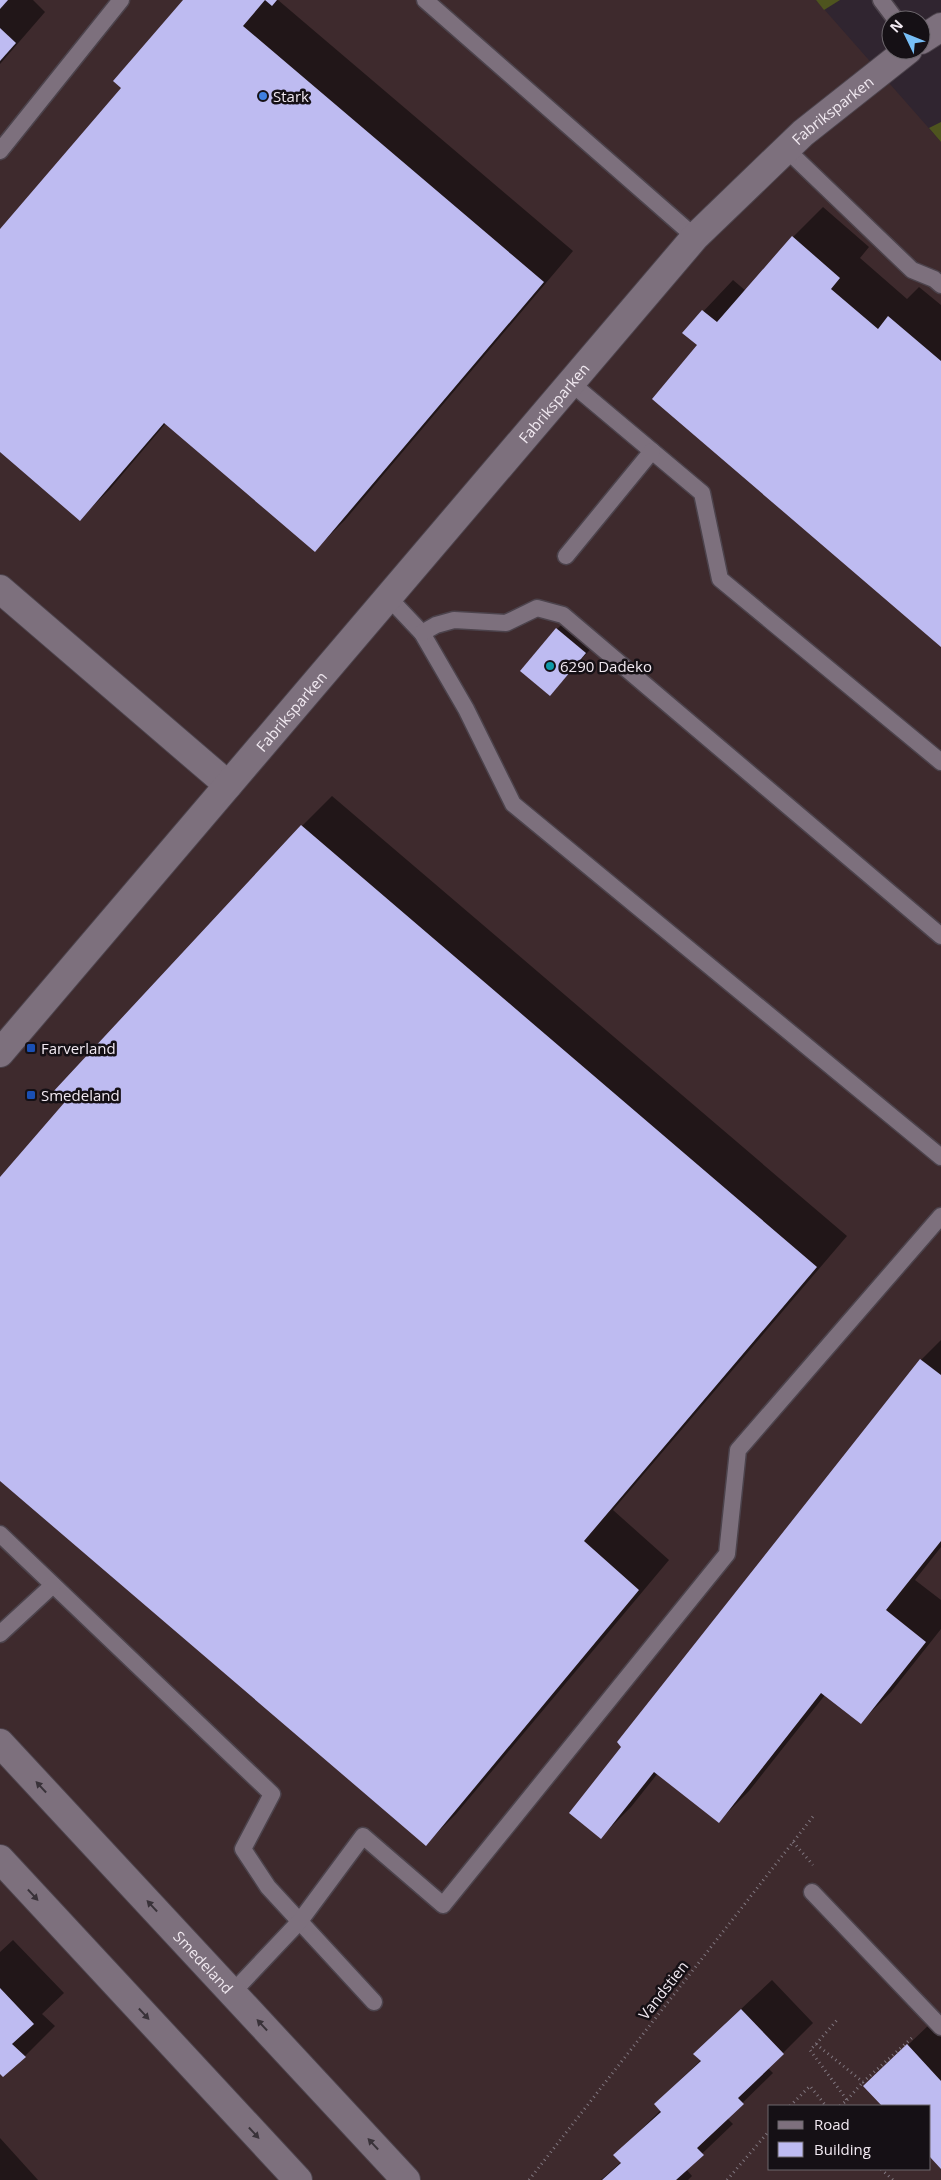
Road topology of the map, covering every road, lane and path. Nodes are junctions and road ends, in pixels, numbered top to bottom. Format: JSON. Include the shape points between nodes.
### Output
{"nodes":[{"id":1,"x":121,"y":0,"type":"edge"},
{"id":2,"x":425,"y":0,"type":"edge"},
{"id":3,"x":895,"y":60,"type":"edge"},
{"id":4,"x":786,"y":149,"type":"junction"},
{"id":5,"x":0,"y":151,"type":"edge"},
{"id":6,"x":695,"y":237,"type":"junction"},
{"id":7,"x":941,"y":285,"type":"edge"},
{"id":8,"x":571,"y":383,"type":"junction"},
{"id":9,"x":652,"y":451,"type":"junction"},
{"id":10,"x":566,"y":556,"type":"dead end"},
{"id":11,"x":0,"y":589,"type":"edge"},
{"id":12,"x":388,"y":597,"type":"junction"},
{"id":13,"x":422,"y":633,"type":"junction"},
{"id":14,"x":941,"y":762,"type":"edge"},
{"id":15,"x":228,"y":785,"type":"junction"},
{"id":16,"x":941,"y":935,"type":"edge"},
{"id":17,"x":0,"y":1053,"type":"edge"},
{"id":18,"x":941,"y":1158,"type":"edge"},
{"id":19,"x":941,"y":1216,"type":"edge"},
{"id":20,"x":0,"y":1534,"type":"edge"},
{"id":21,"x":53,"y":1585,"type":"junction"},
{"id":22,"x":0,"y":1634,"type":"edge"},
{"id":23,"x":0,"y":1743,"type":"edge"},
{"id":24,"x":815,"y":1814,"type":"dead end"},
{"id":25,"x":0,"y":1859,"type":"edge"},
{"id":26,"x":812,"y":1892,"type":"dead end"},
{"id":27,"x":300,"y":1921,"type":"junction"},
{"id":28,"x":232,"y":1993,"type":"junction"},
{"id":29,"x":374,"y":2002,"type":"dead end"},
{"id":30,"x":837,"y":2020,"type":"dead end"},
{"id":31,"x":937,"y":2023,"type":"edge"},
{"id":32,"x":816,"y":2044,"type":"junction"},
{"id":33,"x":863,"y":2082,"type":"junction"},
{"id":34,"x":847,"y":2100,"type":"junction"},
{"id":35,"x":791,"y":2105,"type":"edge"},
{"id":36,"x":825,"y":2105,"type":"edge"},
{"id":37,"x":841,"y":2105,"type":"edge"},
{"id":38,"x":768,"y":2132,"type":"edge"},
{"id":39,"x":883,"y":2170,"type":"edge"},
{"id":40,"x":298,"y":2180,"type":"edge"},
{"id":41,"x":406,"y":2180,"type":"edge"},
{"id":42,"x":529,"y":2180,"type":"edge"},
{"id":43,"x":727,"y":2180,"type":"edge"},
{"id":44,"x":893,"y":2180,"type":"edge"}],
"edges":[{"from":1,"to":5,"type":"lane"},
{"from":2,"to":6,"type":"lane"},
{"from":3,"to":4,"type":"street","name":"Fabriksparken"},
{"from":4,"to":6,"type":"street","name":"Fabriksparken"},
{"from":4,"to":7,"type":"lane","via":[[912,270]]},
{"from":6,"to":8,"type":"street","name":"Fabriksparken"},
{"from":8,"to":9,"type":"lane"},
{"from":8,"to":12,"type":"street","name":"Fabriksparken"},
{"from":9,"to":10,"type":"lane"},
{"from":9,"to":14,"type":"lane","via":[[702,493],[720,579]]},
{"from":11,"to":15,"type":"street"},
{"from":12,"to":13,"type":"lane"},
{"from":12,"to":15,"type":"street","name":"Fabriksparken"},
{"from":13,"to":16,"type":"lane","via":[[454,620],[506,624],[537,608],[563,615]]},
{"from":13,"to":18,"type":"lane","via":[[466,709],[513,804]]},
{"from":15,"to":17,"type":"street","name":"Fabriksparken"},
{"from":19,"to":27,"type":"lane","via":[[738,1450],[727,1554],[442,1905],[363,1836]]},
{"from":20,"to":21,"type":"lane"},
{"from":21,"to":22,"type":"lane"},
{"from":21,"to":27,"type":"lane","via":[[272,1794],[243,1849],[268,1887]]},
{"from":28,"to":23,"type":"street","name":"Smedeland","one_way":true},
{"from":24,"to":42,"type":"path","name":"Vandstien"},
{"from":25,"to":40,"type":"street","one_way":true},
{"from":26,"to":31,"type":"lane"},
{"from":27,"to":28,"type":"lane"},
{"from":27,"to":29,"type":"lane"},
{"from":41,"to":28,"type":"street","name":"Smedeland","one_way":true},
{"from":30,"to":32,"type":"path"},
{"from":31,"to":33,"type":"path"},
{"from":32,"to":33,"type":"path"},
{"from":32,"to":34,"type":"path","via":[[810,2050]]},
{"from":33,"to":34,"type":"path"},
{"from":34,"to":37,"type":"path"},
{"from":35,"to":36,"type":"path","via":[[810,2086]]},
{"from":38,"to":43,"type":"path"},
{"from":39,"to":44,"type":"path"}]}
